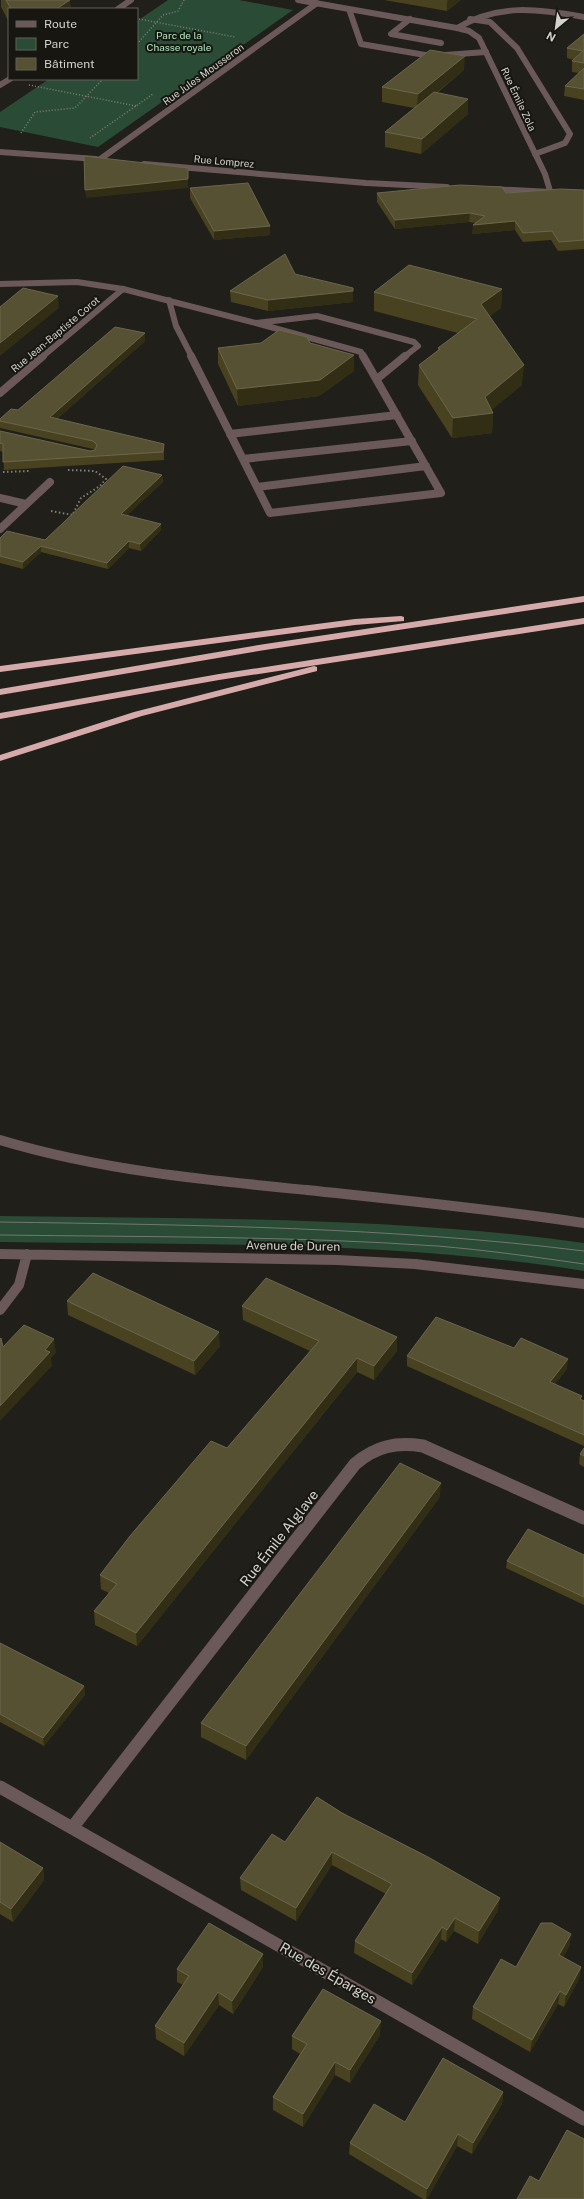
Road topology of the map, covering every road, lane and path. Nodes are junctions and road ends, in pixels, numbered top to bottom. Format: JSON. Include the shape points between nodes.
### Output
{"nodes":[{"id":1,"x":131,"y":0,"type":"edge"},
{"id":2,"x":184,"y":0,"type":"edge"},
{"id":3,"x":298,"y":0,"type":"edge"},
{"id":4,"x":320,"y":2,"type":"edge"},
{"id":5,"x":119,"y":8,"type":"edge"},
{"id":6,"x":349,"y":9,"type":"junction"},
{"id":7,"x":584,"y":17,"type":"edge"},
{"id":8,"x":138,"y":19,"type":"edge"},
{"id":9,"x":410,"y":19,"type":"junction"},
{"id":10,"x":470,"y":19,"type":"junction"},
{"id":11,"x":157,"y":23,"type":"junction"},
{"id":12,"x":457,"y":28,"type":"junction"},
{"id":13,"x":263,"y":42,"type":"junction"},
{"id":14,"x":138,"y":43,"type":"edge"},
{"id":15,"x":442,"y":43,"type":"dead end"},
{"id":16,"x":486,"y":52,"type":"junction"},
{"id":17,"x":0,"y":80,"type":"edge"},
{"id":18,"x":8,"y":80,"type":"edge"},
{"id":19,"x":102,"y":80,"type":"edge"},
{"id":20,"x":0,"y":85,"type":"edge"},
{"id":21,"x":87,"y":96,"type":"junction"},
{"id":22,"x":166,"y":112,"type":"junction"},
{"id":23,"x":17,"y":139,"type":"dead end"},
{"id":24,"x":0,"y":152,"type":"edge"},
{"id":25,"x":535,"y":154,"type":"junction"},
{"id":26,"x":99,"y":160,"type":"junction"},
{"id":27,"x":112,"y":161,"type":"edge"},
{"id":28,"x":133,"y":162,"type":"edge"},
{"id":29,"x":455,"y":187,"type":"edge"},
{"id":30,"x":487,"y":189,"type":"edge"},
{"id":31,"x":0,"y":284,"type":"edge"},
{"id":32,"x":123,"y":289,"type":"junction"},
{"id":33,"x":169,"y":300,"type":"junction"},
{"id":34,"x":256,"y":323,"type":"junction"},
{"id":35,"x":377,"y":379,"type":"junction"},
{"id":36,"x":0,"y":393,"type":"edge"},
{"id":37,"x":397,"y":415,"type":"junction"},
{"id":38,"x":230,"y":434,"type":"junction"},
{"id":39,"x":412,"y":441,"type":"junction"},
{"id":40,"x":243,"y":459,"type":"junction"},
{"id":41,"x":71,"y":466,"type":"edge"},
{"id":42,"x":426,"y":466,"type":"junction"},
{"id":43,"x":50,"y":482,"type":"joint"},
{"id":44,"x":257,"y":486,"type":"junction"},
{"id":45,"x":0,"y":498,"type":"edge"},
{"id":46,"x":26,"y":504,"type":"junction"},
{"id":47,"x":78,"y":518,"type":"edge"},
{"id":48,"x":0,"y":529,"type":"edge"},
{"id":49,"x":584,"y":599,"type":"edge"},
{"id":50,"x":476,"y":615,"type":"junction"},
{"id":51,"x":584,"y":621,"type":"edge"},
{"id":52,"x":369,"y":653,"type":"junction"},
{"id":53,"x":0,"y":669,"type":"edge"},
{"id":54,"x":0,"y":692,"type":"edge"},
{"id":55,"x":0,"y":716,"type":"edge"},
{"id":56,"x":0,"y":758,"type":"edge"},
{"id":57,"x":0,"y":1140,"type":"edge"},
{"id":58,"x":584,"y":1223,"type":"edge"},
{"id":59,"x":0,"y":1254,"type":"edge"},
{"id":60,"x":27,"y":1254,"type":"junction"},
{"id":61,"x":584,"y":1284,"type":"edge"},
{"id":62,"x":0,"y":1310,"type":"edge"},
{"id":63,"x":584,"y":1518,"type":"edge"},
{"id":64,"x":0,"y":1787,"type":"edge"},
{"id":65,"x":72,"y":1828,"type":"junction"},
{"id":66,"x":584,"y":2119,"type":"edge"}],
"edges":[{"from":1,"to":5,"type":"street"},
{"from":2,"to":11,"type":"path","via":[[178,10],[163,15]]},
{"from":3,"to":4,"type":"street","name":"Rue Émile Zola"},
{"from":4,"to":6,"type":"street","name":"Rue Émile Zola"},
{"from":4,"to":13,"type":"street","name":"Rue Jules Mousseron"},
{"from":6,"to":9,"type":"street","name":"Rue Émile Zola"},
{"from":6,"to":16,"type":"street","via":[[361,44],[431,56]]},
{"from":7,"to":10,"type":"street","via":[[529,10],[484,14]]},
{"from":8,"to":11,"type":"path"},
{"from":9,"to":12,"type":"street","name":"Rue Émile Zola"},
{"from":9,"to":15,"type":"street","via":[[391,34]]},
{"from":10,"to":12,"type":"street"},
{"from":10,"to":25,"type":"street","via":[[490,22],[517,48],[570,134],[565,143]]},
{"from":11,"to":13,"type":"path"},
{"from":11,"to":14,"type":"path"},
{"from":12,"to":16,"type":"street","name":"Rue Émile Zola","via":[[476,35]]},
{"from":13,"to":22,"type":"street","name":"Rue Jules Mousseron"},
{"from":16,"to":25,"type":"street","name":"Rue Émile Zola"},
{"from":17,"to":18,"type":"street"},
{"from":18,"to":20,"type":"street"},
{"from":18,"to":21,"type":"path"},
{"from":19,"to":21,"type":"path"},
{"from":21,"to":22,"type":"path"},
{"from":21,"to":23,"type":"path","via":[[75,108],[35,112]]},
{"from":22,"to":26,"type":"street","name":"Rue Jules Mousseron"},
{"from":24,"to":26,"type":"street"},
{"from":25,"to":30,"type":"street","name":"Rue Émile Zola","via":[[553,192]]},
{"from":26,"to":27,"type":"street"},
{"from":28,"to":29,"type":"street","name":"Rue Lomprez","via":[[366,183]]},
{"from":31,"to":32,"type":"street","via":[[87,283]]},
{"from":32,"to":33,"type":"street"},
{"from":32,"to":36,"type":"street","name":"Rue Jean-Baptiste Corot"},
{"from":33,"to":34,"type":"street"},
{"from":33,"to":38,"type":"street","via":[[176,326]]},
{"from":34,"to":35,"type":"street","via":[[361,352]]},
{"from":34,"to":35,"type":"street","via":[[317,316],[414,342],[418,346]]},
{"from":35,"to":37,"type":"street"},
{"from":37,"to":38,"type":"street"},
{"from":37,"to":39,"type":"street"},
{"from":38,"to":40,"type":"street"},
{"from":39,"to":40,"type":"street"},
{"from":39,"to":42,"type":"street"},
{"from":40,"to":44,"type":"street"},
{"from":41,"to":43,"type":"path"},
{"from":42,"to":44,"type":"street"},
{"from":42,"to":44,"type":"street","via":[[441,493],[270,513]]},
{"from":43,"to":46,"type":"street"},
{"from":45,"to":46,"type":"street"},
{"from":46,"to":47,"type":"path","via":[[73,514]]},
{"from":46,"to":48,"type":"street"},
{"from":49,"to":50,"type":"highway"},
{"from":50,"to":53,"type":"highway","via":[[355,622]]},
{"from":50,"to":54,"type":"highway","via":[[257,648]]},
{"from":51,"to":52,"type":"highway"},
{"from":52,"to":55,"type":"highway","via":[[169,685]]},
{"from":52,"to":56,"type":"highway","via":[[138,714]]},
{"from":57,"to":58,"type":"street","via":[[74,1160],[138,1172],[517,1213]]},
{"from":59,"to":60,"type":"street","name":"Avenue de Duren"},
{"from":60,"to":61,"type":"street","name":"Avenue de Duren","via":[[415,1264]]},
{"from":60,"to":62,"type":"street","via":[[19,1285]]},
{"from":63,"to":65,"type":"street","name":"Rue Émile Alglave","via":[[423,1446],[406,1443],[376,1448],[354,1464]]},
{"from":64,"to":65,"type":"street","name":"Rue des Éparges"},
{"from":65,"to":66,"type":"street","name":"Rue des Éparges"}]}
